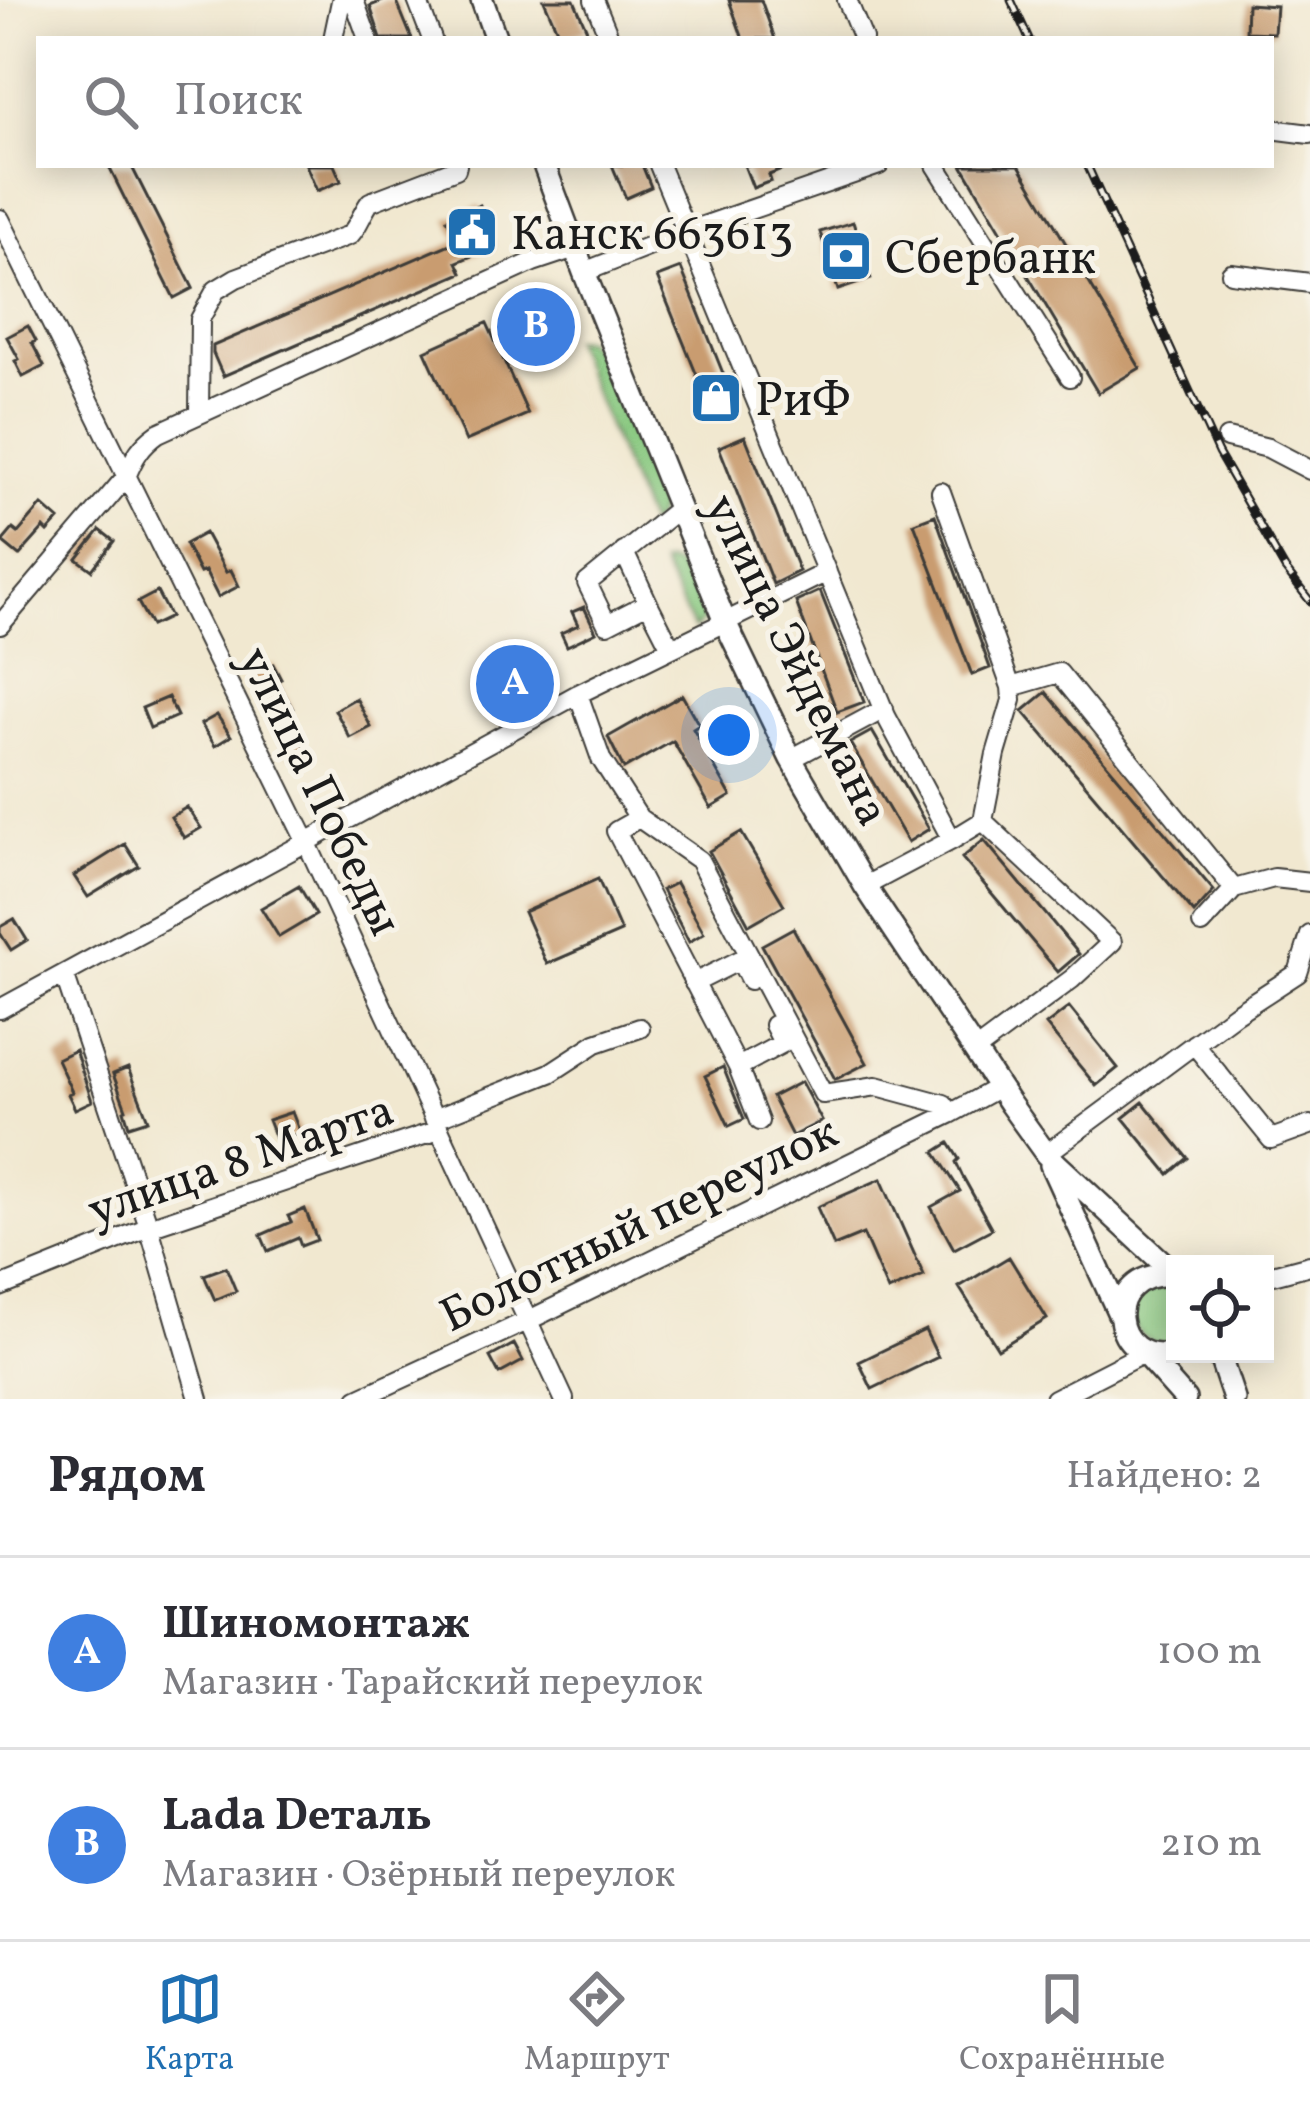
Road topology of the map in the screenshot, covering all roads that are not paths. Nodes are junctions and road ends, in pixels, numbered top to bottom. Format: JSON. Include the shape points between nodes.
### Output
{"nodes":[{"id":1,"x":349,"y":0,"type":"edge"},
{"id":2,"x":417,"y":0,"type":"edge"},
{"id":3,"x":482,"y":0,"type":"edge"},
{"id":4,"x":594,"y":0,"type":"edge"},
{"id":5,"x":847,"y":0,"type":"edge"},
{"id":6,"x":334,"y":36,"type":"edge"},
{"id":7,"x":367,"y":36,"type":"edge"},
{"id":8,"x":431,"y":36,"type":"edge"},
{"id":9,"x":495,"y":36,"type":"edge"},
{"id":10,"x":609,"y":36,"type":"edge"},
{"id":11,"x":861,"y":36,"type":"edge"},
{"id":12,"x":1274,"y":129,"type":"edge"},
{"id":13,"x":1310,"y":134,"type":"edge"},
{"id":14,"x":456,"y":168,"type":"edge"},
{"id":15,"x":545,"y":168,"type":"edge"},
{"id":16,"x":660,"y":168,"type":"edge"},
{"id":17,"x":870,"y":168,"type":"edge"},
{"id":18,"x":938,"y":168,"type":"edge"},
{"id":19,"x":0,"y":219,"type":"edge"},
{"id":20,"x":686,"y":232,"type":"junction"},
{"id":21,"x":574,"y":248,"type":"junction"},
{"id":22,"x":584,"y":272,"type":"junction"},
{"id":23,"x":1231,"y":273,"type":"dead end"},
{"id":24,"x":1310,"y":283,"type":"edge"},
{"id":25,"x":1070,"y":377,"type":"dead end"},
{"id":26,"x":199,"y":413,"type":"junction"},
{"id":27,"x":1227,"y":439,"type":"dead end"},
{"id":28,"x":1310,"y":470,"type":"edge"},
{"id":29,"x":126,"y":477,"type":"junction"},
{"id":30,"x":941,"y":492,"type":"dead end"},
{"id":31,"x":678,"y":509,"type":"junction"},
{"id":32,"x":625,"y":552,"type":"junction"},
{"id":33,"x":826,"y":572,"type":"junction"},
{"id":34,"x":648,"y":603,"type":"junction"},
{"id":35,"x":724,"y":622,"type":"junction"},
{"id":36,"x":0,"y":625,"type":"edge"},
{"id":37,"x":671,"y":648,"type":"junction"},
{"id":38,"x":1011,"y":687,"type":"junction"},
{"id":39,"x":578,"y":694,"type":"junction"},
{"id":40,"x":884,"y":710,"type":"junction"},
{"id":41,"x":791,"y":759,"type":"junction"},
{"id":42,"x":639,"y":818,"type":"junction"},
{"id":43,"x":983,"y":820,"type":"junction"},
{"id":44,"x":952,"y":840,"type":"junction"},
{"id":45,"x":306,"y":841,"type":"junction"},
{"id":46,"x":1310,"y":881,"type":"edge"},
{"id":47,"x":865,"y":886,"type":"junction"},
{"id":48,"x":1234,"y":889,"type":"junction"},
{"id":49,"x":1202,"y":924,"type":"dead end"},
{"id":50,"x":1310,"y":935,"type":"edge"},
{"id":51,"x":64,"y":974,"type":"junction"},
{"id":52,"x":694,"y":983,"type":"junction"},
{"id":53,"x":0,"y":1010,"type":"edge"},
{"id":54,"x":640,"y":1028,"type":"dead end"},
{"id":55,"x":1194,"y":1044,"type":"junction"},
{"id":56,"x":974,"y":1052,"type":"junction"},
{"id":57,"x":738,"y":1067,"type":"junction"},
{"id":58,"x":999,"y":1087,"type":"junction"},
{"id":59,"x":950,"y":1114,"type":"junction"},
{"id":60,"x":759,"y":1121,"type":"dead end"},
{"id":61,"x":437,"y":1125,"type":"junction"},
{"id":62,"x":1310,"y":1125,"type":"edge"},
{"id":63,"x":1046,"y":1154,"type":"junction"},
{"id":64,"x":149,"y":1227,"type":"junction"},
{"id":65,"x":1310,"y":1265,"type":"edge"},
{"id":66,"x":1166,"y":1267,"type":"edge"},
{"id":67,"x":1166,"y":1275,"type":"edge"},
{"id":68,"x":1274,"y":1275,"type":"edge"},
{"id":69,"x":0,"y":1287,"type":"edge"},
{"id":70,"x":1120,"y":1314,"type":"junction"},
{"id":71,"x":527,"y":1321,"type":"junction"},
{"id":72,"x":1144,"y":1352,"type":"junction"},
{"id":73,"x":1166,"y":1355,"type":"edge"},
{"id":74,"x":1222,"y":1363,"type":"edge"},
{"id":75,"x":199,"y":1399,"type":"edge"},
{"id":76,"x":358,"y":1399,"type":"edge"},
{"id":77,"x":564,"y":1399,"type":"edge"},
{"id":78,"x":1054,"y":1399,"type":"edge"},
{"id":79,"x":1185,"y":1399,"type":"edge"},
{"id":80,"x":1234,"y":1399,"type":"edge"}],
"edges":[{"from":1,"to":6,"type":"street","via":[[341,2]]},
{"from":1,"to":7,"type":"street"},
{"from":2,"to":8,"type":"street"},
{"from":3,"to":9,"type":"main road"},
{"from":4,"to":10,"type":"street"},
{"from":5,"to":11,"type":"street"},
{"from":12,"to":13,"type":"street"},
{"from":14,"to":26,"type":"street","via":[[370,202],[350,235],[216,290],[200,319]]},
{"from":15,"to":21,"type":"main road","name":"улица Эйдемана"},
{"from":16,"to":20,"type":"street"},
{"from":17,"to":20,"type":"street"},
{"from":18,"to":25,"type":"street"},
{"from":19,"to":29,"type":"street","name":"улица Победы"},
{"from":20,"to":22,"type":"street"},
{"from":20,"to":33,"type":"street"},
{"from":21,"to":22,"type":"main road","name":"улица Эйдемана"},
{"from":21,"to":26,"type":"street"},
{"from":22,"to":31,"type":"main road","name":"улица Эйдемана"},
{"from":23,"to":24,"type":"street"},
{"from":26,"to":29,"type":"street","via":[[144,443]]},
{"from":27,"to":28,"type":"street"},
{"from":29,"to":36,"type":"street"},
{"from":29,"to":45,"type":"street","name":"улица Победы"},
{"from":30,"to":38,"type":"street"},
{"from":31,"to":32,"type":"street"},
{"from":31,"to":35,"type":"main road","name":"улица Эйдемана"},
{"from":32,"to":34,"type":"street"},
{"from":32,"to":34,"type":"street","via":[[586,583],[608,624]]},
{"from":33,"to":35,"type":"street"},
{"from":33,"to":40,"type":"street"},
{"from":34,"to":37,"type":"street"},
{"from":35,"to":37,"type":"street"},
{"from":35,"to":41,"type":"main road","name":"улица Эйдемана"},
{"from":37,"to":39,"type":"street"},
{"from":38,"to":43,"type":"street"},
{"from":38,"to":48,"type":"street","via":[[1059,673]]},
{"from":39,"to":42,"type":"street","via":[[601,759]]},
{"from":39,"to":45,"type":"street"},
{"from":40,"to":41,"type":"street"},
{"from":40,"to":44,"type":"street"},
{"from":41,"to":47,"type":"main road","name":"улица Эйдемана"},
{"from":42,"to":52,"type":"street","via":[[616,831]]},
{"from":42,"to":59,"type":"street","via":[[699,860],[823,1094],[877,1086],[944,1104]]},
{"from":43,"to":44,"type":"street"},
{"from":43,"to":56,"type":"street","via":[[1112,942]]},
{"from":44,"to":47,"type":"street"},
{"from":45,"to":51,"type":"street"},
{"from":45,"to":61,"type":"street","name":"улица Победы"},
{"from":46,"to":48,"type":"street","via":[[1274,878]]},
{"from":47,"to":56,"type":"main road","name":"улица Эйдемана"},
{"from":48,"to":49,"type":"street"},
{"from":50,"to":55,"type":"street","via":[[1298,973]]},
{"from":51,"to":53,"type":"street"},
{"from":51,"to":64,"type":"street"},
{"from":52,"to":57,"type":"street"},
{"from":52,"to":57,"type":"street","via":[[740,960],[783,1043]]},
{"from":54,"to":61,"type":"street","name":"улица 8 Марта"},
{"from":55,"to":62,"type":"street","via":[[1271,1139]]},
{"from":55,"to":63,"type":"street"},
{"from":56,"to":58,"type":"main road","name":"улица Эйдемана"},
{"from":57,"to":60,"type":"street"},
{"from":58,"to":59,"type":"street","name":"Болотный переулок"},
{"from":58,"to":63,"type":"main road","name":"улица Эйдемана"},
{"from":59,"to":71,"type":"street","name":"Болотный переулок"},
{"from":61,"to":64,"type":"street","name":"улица 8 Марта"},
{"from":61,"to":71,"type":"street","name":"улица Победы"},
{"from":63,"to":66,"type":"main road"},
{"from":63,"to":70,"type":"main road"},
{"from":64,"to":69,"type":"street","name":"улица 8 Марта"},
{"from":64,"to":75,"type":"street"},
{"from":65,"to":68,"type":"street"},
{"from":67,"to":70,"type":"main road","via":[[1137,1282]]},
{"from":70,"to":72,"type":"main road","via":[[1131,1343]]},
{"from":71,"to":76,"type":"street","name":"Болотный переулок"},
{"from":71,"to":77,"type":"street","name":"улица Победы"},
{"from":72,"to":73,"type":"main road"},
{"from":72,"to":78,"type":"street"},
{"from":72,"to":79,"type":"main road"},
{"from":74,"to":80,"type":"main road"}]}
